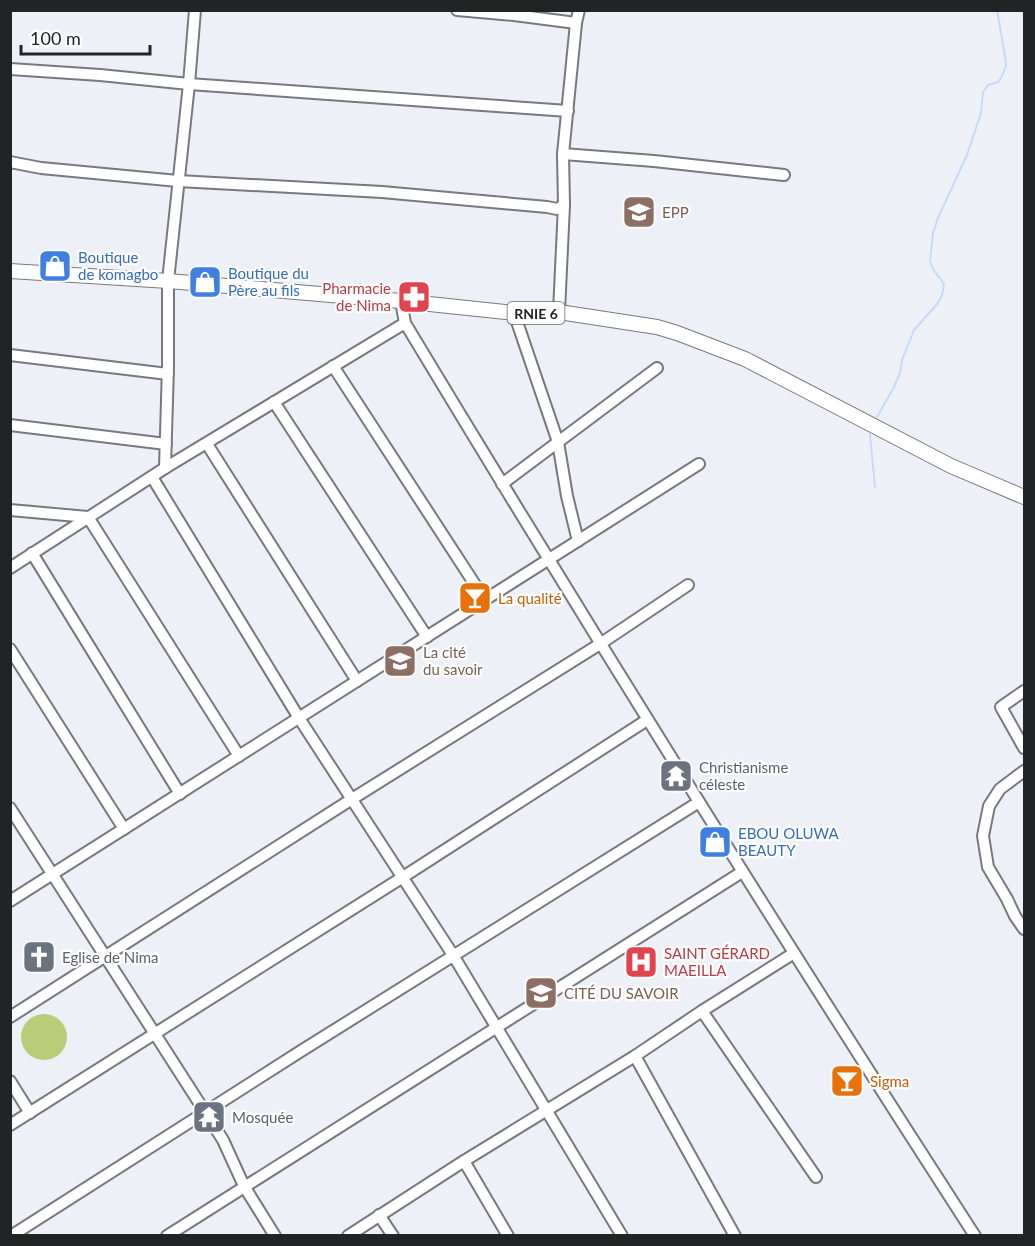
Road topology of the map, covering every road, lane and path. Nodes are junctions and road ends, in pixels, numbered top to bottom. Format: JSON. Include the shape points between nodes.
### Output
{"nodes":[{"id":1,"x":195,"y":10,"type":"edge"},
{"id":2,"x":457,"y":10,"type":"edge"},
{"id":3,"x":579,"y":10,"type":"edge"},
{"id":4,"x":576,"y":23,"type":"junction"},
{"id":5,"x":10,"y":69,"type":"edge"},
{"id":6,"x":189,"y":84,"type":"junction"},
{"id":7,"x":568,"y":111,"type":"junction"},
{"id":8,"x":563,"y":154,"type":"junction"},
{"id":9,"x":10,"y":162,"type":"edge"},
{"id":10,"x":784,"y":175,"type":"dead end"},
{"id":11,"x":178,"y":181,"type":"junction"},
{"id":12,"x":564,"y":205,"type":"junction"},
{"id":13,"x":10,"y":271,"type":"edge"},
{"id":14,"x":168,"y":281,"type":"junction"},
{"id":15,"x":401,"y":301,"type":"junction"},
{"id":16,"x":559,"y":312,"type":"junction"},
{"id":17,"x":514,"y":313,"type":"junction"},
{"id":18,"x":405,"y":323,"type":"junction"},
{"id":19,"x":10,"y":355,"type":"edge"},
{"id":20,"x":333,"y":366,"type":"junction"},
{"id":21,"x":657,"y":368,"type":"dead end"},
{"id":22,"x":168,"y":374,"type":"junction"},
{"id":23,"x":274,"y":402,"type":"junction"},
{"id":24,"x":10,"y":425,"type":"edge"},
{"id":25,"x":558,"y":442,"type":"junction"},
{"id":26,"x":166,"y":444,"type":"junction"},
{"id":27,"x":207,"y":444,"type":"junction"},
{"id":28,"x":699,"y":464,"type":"dead end"},
{"id":29,"x":165,"y":468,"type":"junction"},
{"id":30,"x":152,"y":477,"type":"junction"},
{"id":31,"x":502,"y":484,"type":"junction"},
{"id":32,"x":1024,"y":497,"type":"edge"},
{"id":33,"x":10,"y":510,"type":"edge"},
{"id":34,"x":88,"y":517,"type":"junction"},
{"id":35,"x":578,"y":541,"type":"junction"},
{"id":36,"x":32,"y":553,"type":"junction"},
{"id":37,"x":548,"y":560,"type":"junction"},
{"id":38,"x":10,"y":568,"type":"edge"},
{"id":39,"x":688,"y":585,"type":"dead end"},
{"id":40,"x":485,"y":600,"type":"junction"},
{"id":41,"x":427,"y":637,"type":"junction"},
{"id":42,"x":600,"y":644,"type":"junction"},
{"id":43,"x":10,"y":650,"type":"edge"},
{"id":44,"x":357,"y":681,"type":"junction"},
{"id":45,"x":1024,"y":691,"type":"edge"},
{"id":46,"x":299,"y":718,"type":"junction"},
{"id":47,"x":647,"y":720,"type":"junction"},
{"id":48,"x":1024,"y":748,"type":"edge"},
{"id":49,"x":239,"y":756,"type":"junction"},
{"id":50,"x":1024,"y":771,"type":"edge"},
{"id":51,"x":180,"y":794,"type":"junction"},
{"id":52,"x":352,"y":799,"type":"junction"},
{"id":53,"x":699,"y":802,"type":"junction"},
{"id":54,"x":12,"y":814,"type":"edge"},
{"id":55,"x":124,"y":829,"type":"junction"},
{"id":56,"x":742,"y":872,"type":"junction"},
{"id":57,"x":53,"y":874,"type":"junction"},
{"id":58,"x":403,"y":877,"type":"junction"},
{"id":59,"x":10,"y":901,"type":"edge"},
{"id":60,"x":1024,"y":929,"type":"edge"},
{"id":61,"x":794,"y":953,"type":"junction"},
{"id":62,"x":453,"y":955,"type":"junction"},
{"id":63,"x":105,"y":956,"type":"junction"},
{"id":64,"x":702,"y":1011,"type":"junction"},
{"id":65,"x":10,"y":1017,"type":"edge"},
{"id":66,"x":497,"y":1027,"type":"junction"},
{"id":67,"x":154,"y":1034,"type":"junction"},
{"id":68,"x":635,"y":1056,"type":"junction"},
{"id":69,"x":10,"y":1081,"type":"edge"},
{"id":70,"x":547,"y":1110,"type":"junction"},
{"id":71,"x":204,"y":1112,"type":"junction"},
{"id":72,"x":30,"y":1113,"type":"junction"},
{"id":73,"x":10,"y":1125,"type":"edge"},
{"id":74,"x":464,"y":1161,"type":"junction"},
{"id":75,"x":816,"y":1177,"type":"dead end"},
{"id":76,"x":244,"y":1186,"type":"junction"},
{"id":77,"x":379,"y":1215,"type":"junction"},
{"id":78,"x":11,"y":1235,"type":"edge"},
{"id":79,"x":167,"y":1236,"type":"edge"},
{"id":80,"x":275,"y":1236,"type":"edge"},
{"id":81,"x":348,"y":1236,"type":"edge"},
{"id":82,"x":393,"y":1236,"type":"edge"},
{"id":83,"x":508,"y":1236,"type":"edge"},
{"id":84,"x":622,"y":1236,"type":"edge"},
{"id":85,"x":735,"y":1236,"type":"edge"},
{"id":86,"x":975,"y":1236,"type":"edge"}],
"edges":[{"from":1,"to":6,"type":"street"},
{"from":2,"to":4,"type":"street"},
{"from":3,"to":4,"type":"street"},
{"from":4,"to":7,"type":"street"},
{"from":5,"to":6,"type":"street"},
{"from":6,"to":7,"type":"street"},
{"from":6,"to":11,"type":"street"},
{"from":7,"to":8,"type":"street"},
{"from":8,"to":10,"type":"street"},
{"from":8,"to":12,"type":"street"},
{"from":9,"to":11,"type":"street"},
{"from":11,"to":12,"type":"street","via":[[382,192],[557,209]]},
{"from":11,"to":14,"type":"street"},
{"from":12,"to":16,"type":"street"},
{"from":13,"to":14,"type":"main road","number":"RNIE 6"},
{"from":14,"to":15,"type":"main road","number":"RNIE 6"},
{"from":14,"to":22,"type":"street"},
{"from":15,"to":17,"type":"main road","number":"RNIE 6"},
{"from":15,"to":18,"type":"street"},
{"from":16,"to":17,"type":"main road","number":"RNIE 6"},
{"from":16,"to":32,"type":"main road","number":"RNIE 6","via":[[657,327],[736,356],[951,465]]},
{"from":17,"to":25,"type":"street"},
{"from":18,"to":20,"type":"street"},
{"from":18,"to":31,"type":"street"},
{"from":19,"to":22,"type":"street"},
{"from":20,"to":23,"type":"street"},
{"from":20,"to":40,"type":"street"},
{"from":21,"to":25,"type":"street"},
{"from":22,"to":26,"type":"street"},
{"from":23,"to":27,"type":"street"},
{"from":23,"to":41,"type":"street"},
{"from":24,"to":26,"type":"street"},
{"from":25,"to":31,"type":"street"},
{"from":25,"to":35,"type":"street"},
{"from":26,"to":29,"type":"street"},
{"from":27,"to":29,"type":"street"},
{"from":27,"to":44,"type":"street"},
{"from":28,"to":35,"type":"street"},
{"from":29,"to":30,"type":"street"},
{"from":30,"to":34,"type":"street"},
{"from":30,"to":46,"type":"street"},
{"from":31,"to":37,"type":"street"},
{"from":33,"to":34,"type":"street"},
{"from":34,"to":36,"type":"street"},
{"from":34,"to":49,"type":"street"},
{"from":35,"to":37,"type":"street"},
{"from":36,"to":38,"type":"street"},
{"from":36,"to":51,"type":"street"},
{"from":37,"to":40,"type":"street"},
{"from":37,"to":42,"type":"street"},
{"from":39,"to":42,"type":"street"},
{"from":40,"to":41,"type":"street"},
{"from":41,"to":44,"type":"street"},
{"from":42,"to":47,"type":"street"},
{"from":42,"to":52,"type":"street"},
{"from":43,"to":55,"type":"street"},
{"from":44,"to":46,"type":"street"},
{"from":45,"to":48,"type":"street","via":[[1001,707]]},
{"from":46,"to":49,"type":"street"},
{"from":46,"to":52,"type":"street"},
{"from":47,"to":53,"type":"street"},
{"from":47,"to":58,"type":"street"},
{"from":49,"to":51,"type":"street"},
{"from":50,"to":60,"type":"street","via":[[1000,789],[989,806],[983,836],[988,867]]},
{"from":51,"to":55,"type":"street"},
{"from":52,"to":58,"type":"street"},
{"from":52,"to":63,"type":"street"},
{"from":53,"to":56,"type":"street"},
{"from":53,"to":62,"type":"street"},
{"from":54,"to":57,"type":"street"},
{"from":55,"to":57,"type":"street"},
{"from":56,"to":61,"type":"street"},
{"from":56,"to":66,"type":"street"},
{"from":57,"to":59,"type":"street"},
{"from":57,"to":63,"type":"street"},
{"from":58,"to":62,"type":"street"},
{"from":58,"to":67,"type":"street"},
{"from":61,"to":64,"type":"street"},
{"from":61,"to":86,"type":"street"},
{"from":62,"to":66,"type":"street"},
{"from":62,"to":71,"type":"street"},
{"from":63,"to":65,"type":"street"},
{"from":63,"to":67,"type":"street"},
{"from":64,"to":68,"type":"street"},
{"from":64,"to":75,"type":"street"},
{"from":66,"to":70,"type":"street"},
{"from":66,"to":76,"type":"street"},
{"from":67,"to":71,"type":"street"},
{"from":67,"to":72,"type":"street"},
{"from":68,"to":70,"type":"street"},
{"from":68,"to":85,"type":"street"},
{"from":69,"to":72,"type":"street"},
{"from":70,"to":74,"type":"street"},
{"from":70,"to":84,"type":"street"},
{"from":71,"to":76,"type":"street","via":[[223,1140]]},
{"from":71,"to":78,"type":"street"},
{"from":72,"to":73,"type":"street"},
{"from":74,"to":77,"type":"street"},
{"from":74,"to":83,"type":"street"},
{"from":76,"to":79,"type":"street"},
{"from":76,"to":80,"type":"street"},
{"from":77,"to":81,"type":"street"},
{"from":77,"to":82,"type":"street"}]}
